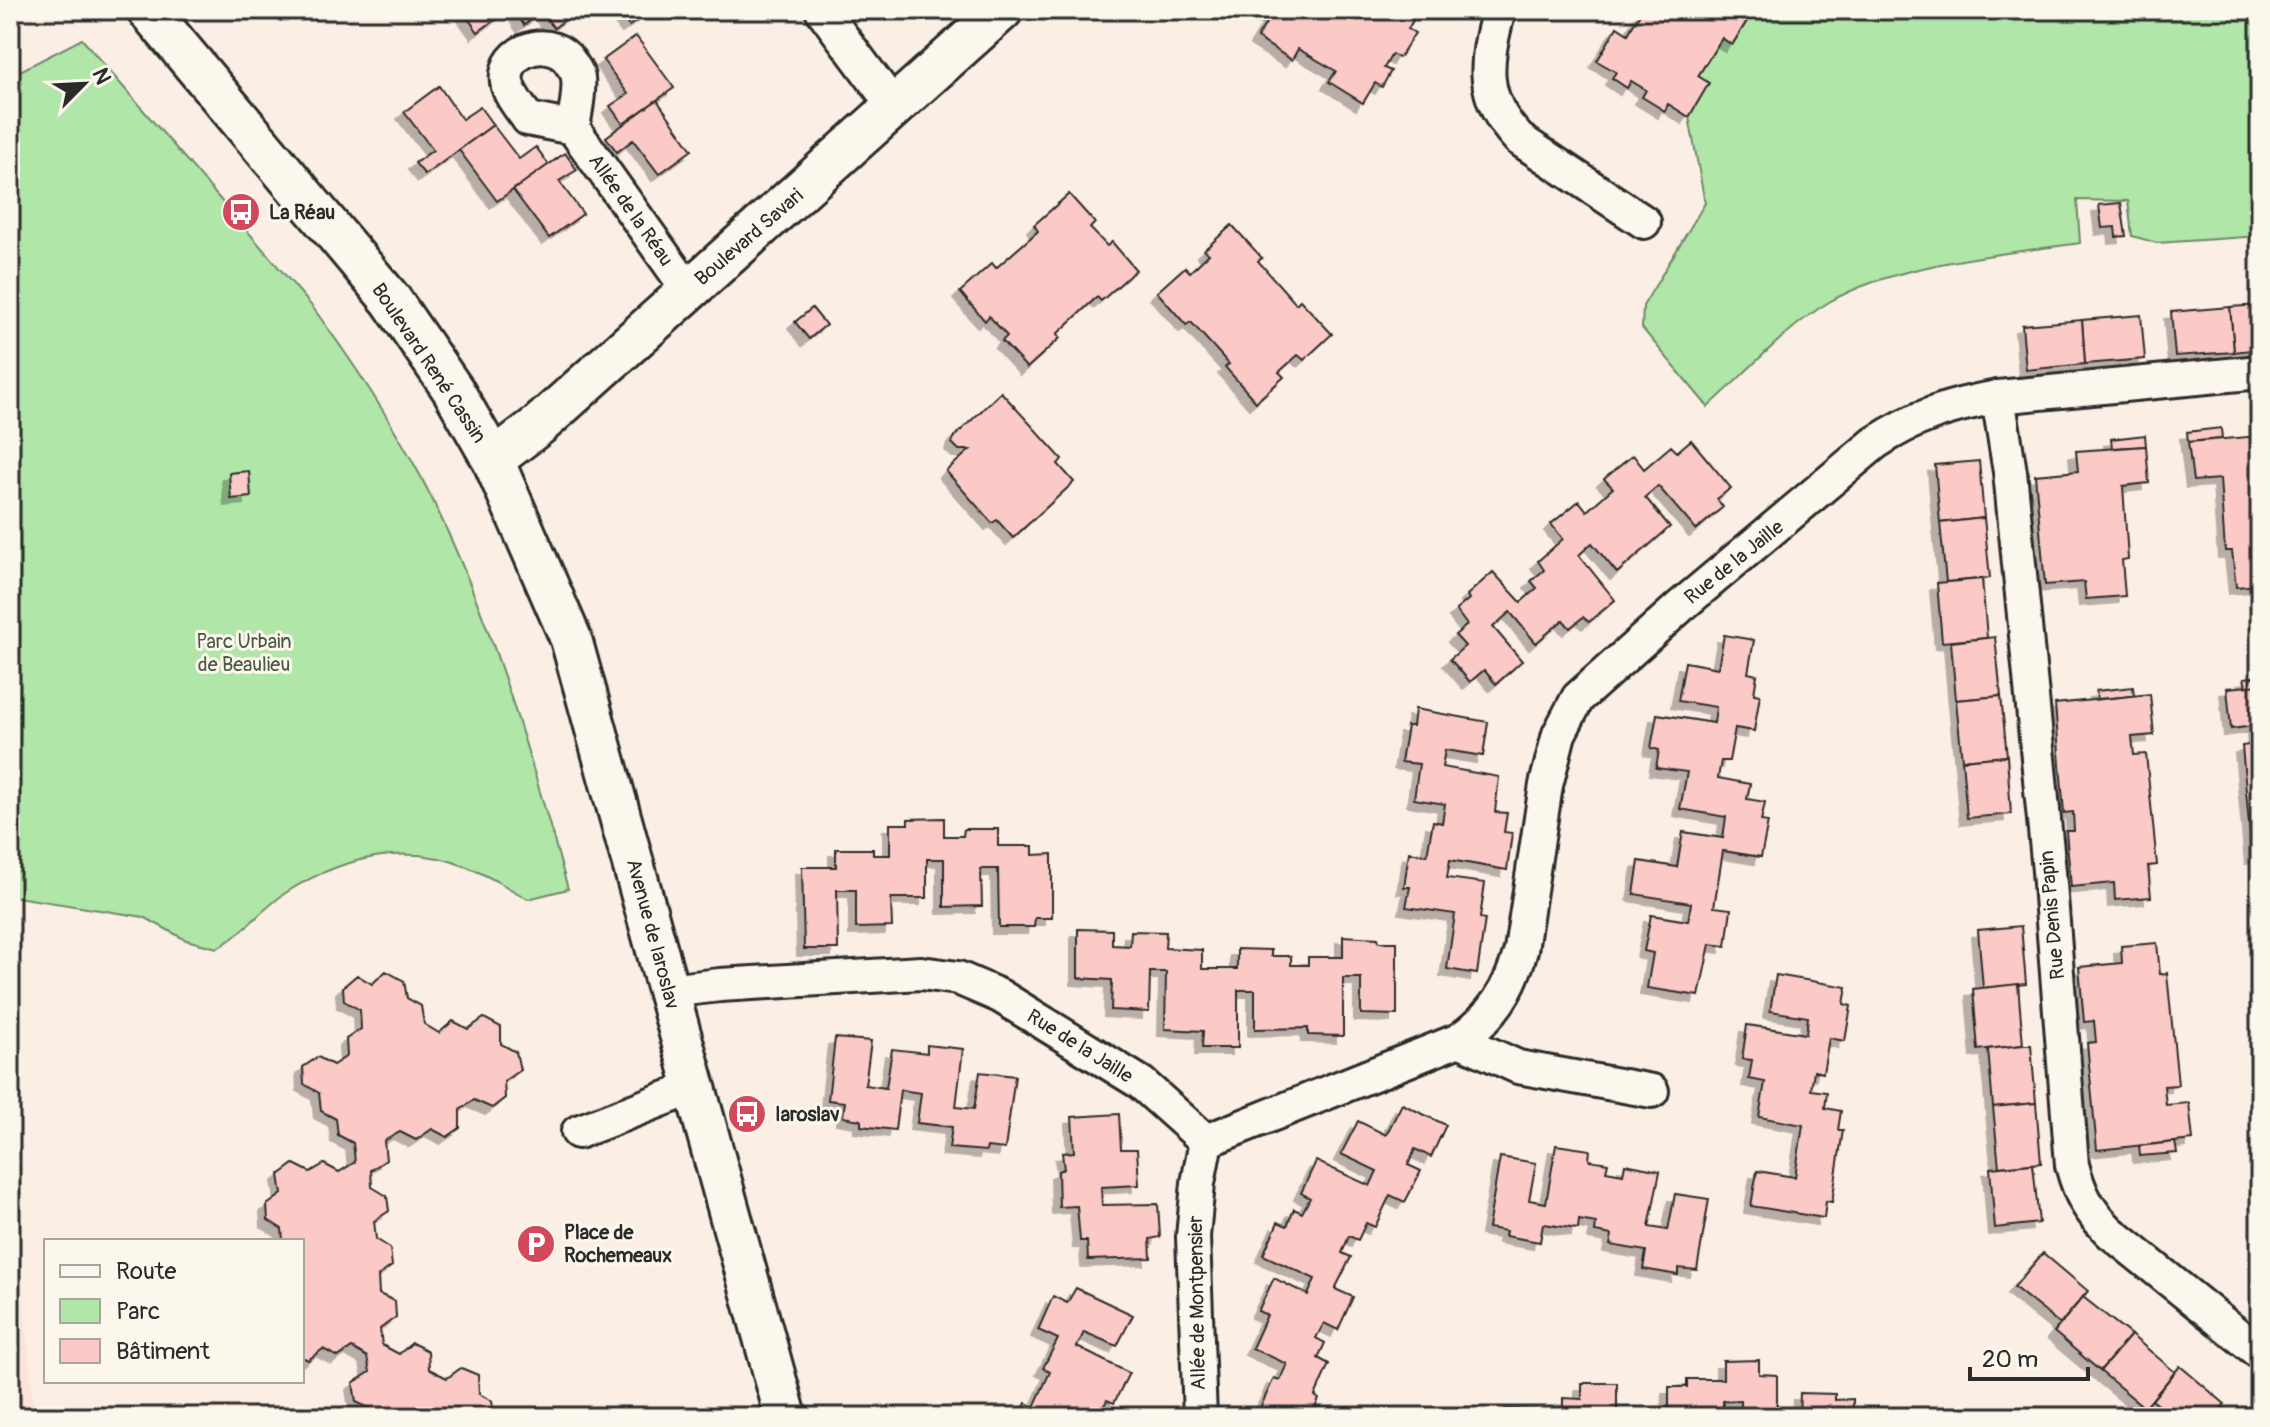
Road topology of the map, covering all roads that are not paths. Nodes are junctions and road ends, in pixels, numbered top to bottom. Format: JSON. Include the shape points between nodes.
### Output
{"nodes":[{"id":1,"x":148,"y":10,"type":"edge"},
{"id":2,"x":822,"y":10,"type":"edge"},
{"id":3,"x":1002,"y":10,"type":"edge"},
{"id":4,"x":1499,"y":10,"type":"edge"},
{"id":5,"x":895,"y":108,"type":"junction"},
{"id":6,"x":573,"y":128,"type":"dead end"},
{"id":7,"x":1644,"y":222,"type":"dead end"},
{"id":8,"x":689,"y":291,"type":"junction"},
{"id":9,"x":2260,"y":372,"type":"edge"},
{"id":10,"x":1998,"y":397,"type":"junction"},
{"id":11,"x":493,"y":460,"type":"junction"},
{"id":12,"x":668,"y":991,"type":"junction"},
{"id":13,"x":1459,"y":1040,"type":"junction"},
{"id":14,"x":695,"y":1087,"type":"junction"},
{"id":15,"x":1652,"y":1091,"type":"dead end"},
{"id":16,"x":578,"y":1132,"type":"dead end"},
{"id":17,"x":1206,"y":1141,"type":"junction"},
{"id":18,"x":2260,"y":1353,"type":"edge"},
{"id":19,"x":786,"y":1417,"type":"edge"},
{"id":20,"x":1200,"y":1417,"type":"edge"}],
"edges":[{"from":1,"to":11,"type":"street","name":"Boulevard René Cassin","via":[[391,300]]},
{"from":2,"to":5,"type":"street"},
{"from":3,"to":5,"type":"street","name":"Boulevard Savari"},
{"from":4,"to":7,"type":"street","via":[[1487,71],[1504,123],[1519,139]]},
{"from":5,"to":8,"type":"street","name":"Boulevard Savari"},
{"from":6,"to":8,"type":"street","name":"Allée de la Réau"},
{"from":8,"to":11,"type":"street","name":"Boulevard Savari"},
{"from":9,"to":10,"type":"street","name":"Rue de la Jaille"},
{"from":10,"to":13,"type":"street","name":"Rue de la Jaille","via":[[1927,413],[1875,443],[1578,698],[1559,734],[1546,785],[1515,971],[1496,1007]]},
{"from":10,"to":18,"type":"street","name":"Rue Denis Papin","via":[[2078,1188],[2090,1212],[2110,1232]]},
{"from":11,"to":12,"type":"street","name":"Avenue de Iaroslav","via":[[571,639]]},
{"from":12,"to":14,"type":"street","name":"Avenue de Iaroslav"},
{"from":12,"to":17,"type":"street","name":"Rue de la Jaille","via":[[921,973],[958,978],[1000,996],[1141,1083]]},
{"from":13,"to":15,"type":"street","via":[[1518,1067]]},
{"from":13,"to":17,"type":"street","name":"Rue de la Jaille"},
{"from":14,"to":16,"type":"street"},
{"from":14,"to":19,"type":"street","name":"Avenue de Iaroslav"},
{"from":17,"to":20,"type":"street","name":"Allée de Montpensier","via":[[1193,1237]]}]}
